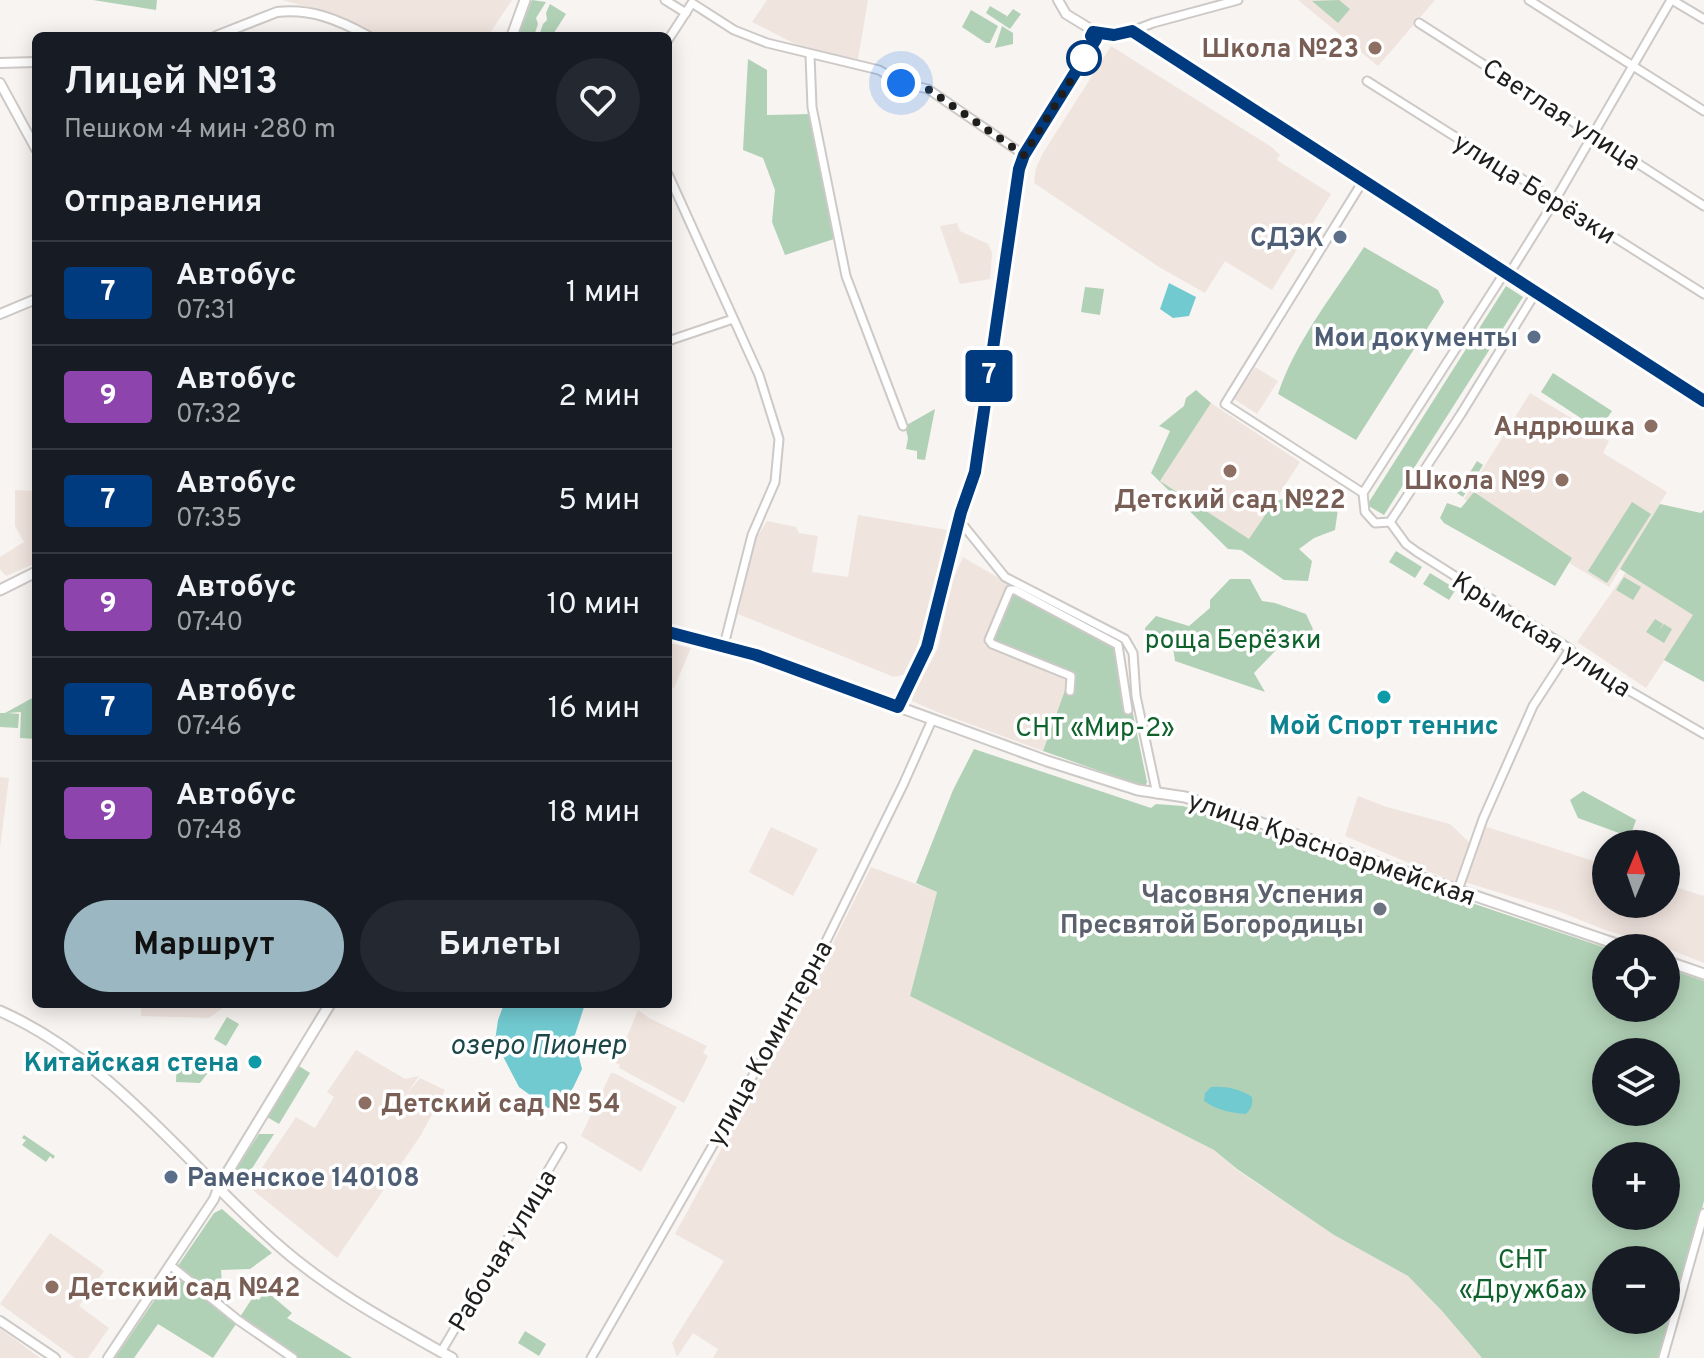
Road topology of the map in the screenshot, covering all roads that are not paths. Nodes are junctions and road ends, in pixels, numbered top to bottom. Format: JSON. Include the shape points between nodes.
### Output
{"nodes":[{"id":1,"x":525,"y":0,"type":"edge"},
{"id":2,"x":665,"y":0,"type":"edge"},
{"id":3,"x":1058,"y":0,"type":"edge"},
{"id":4,"x":1238,"y":0,"type":"edge"},
{"id":5,"x":1529,"y":0,"type":"edge"},
{"id":6,"x":1672,"y":0,"type":"edge"},
{"id":7,"x":686,"y":13,"type":"junction"},
{"id":8,"x":1704,"y":19,"type":"edge"},
{"id":9,"x":1419,"y":23,"type":"dead end"},
{"id":10,"x":1132,"y":31,"type":"junction"},
{"id":11,"x":226,"y":32,"type":"edge"},
{"id":12,"x":359,"y":32,"type":"edge"},
{"id":13,"x":513,"y":32,"type":"edge"},
{"id":14,"x":672,"y":34,"type":"edge"},
{"id":15,"x":1096,"y":35,"type":"junction"},
{"id":16,"x":810,"y":55,"type":"junction"},
{"id":17,"x":32,"y":62,"type":"edge"},
{"id":18,"x":0,"y":63,"type":"edge"},
{"id":19,"x":1632,"y":65,"type":"junction"},
{"id":20,"x":1367,"y":81,"type":"dead end"},
{"id":21,"x":0,"y":83,"type":"edge"},
{"id":22,"x":1704,"y":111,"type":"edge"},
{"id":23,"x":1592,"y":135,"type":"junction"},
{"id":24,"x":32,"y":142,"type":"edge"},
{"id":25,"x":1024,"y":155,"type":"junction"},
{"id":26,"x":1363,"y":181,"type":"junction"},
{"id":27,"x":672,"y":183,"type":"edge"},
{"id":28,"x":1554,"y":202,"type":"junction"},
{"id":29,"x":1704,"y":206,"type":"edge"},
{"id":30,"x":1507,"y":273,"type":"junction"},
{"id":31,"x":1536,"y":292,"type":"junction"},
{"id":32,"x":1704,"y":294,"type":"edge"},
{"id":33,"x":32,"y":301,"type":"edge"},
{"id":34,"x":0,"y":314,"type":"edge"},
{"id":35,"x":733,"y":319,"type":"junction"},
{"id":36,"x":672,"y":340,"type":"edge"},
{"id":37,"x":1703,"y":397,"type":"edge"},
{"id":38,"x":903,"y":426,"type":"dead end"},
{"id":39,"x":1363,"y":493,"type":"junction"},
{"id":40,"x":959,"y":520,"type":"junction"},
{"id":41,"x":1390,"y":522,"type":"junction"},
{"id":42,"x":32,"y":574,"type":"edge"},
{"id":43,"x":0,"y":590,"type":"edge"},
{"id":44,"x":672,"y":633,"type":"edge"},
{"id":45,"x":724,"y":645,"type":"junction"},
{"id":46,"x":1570,"y":649,"type":"junction"},
{"id":47,"x":1070,"y":691,"type":"dead end"},
{"id":48,"x":898,"y":707,"type":"junction"},
{"id":49,"x":1128,"y":710,"type":"dead end"},
{"id":50,"x":932,"y":720,"type":"junction"},
{"id":51,"x":1704,"y":734,"type":"edge"},
{"id":52,"x":1157,"y":794,"type":"junction"},
{"id":53,"x":1458,"y":890,"type":"junction"},
{"id":54,"x":1592,"y":936,"type":"edge"},
{"id":55,"x":1680,"y":966,"type":"edge"},
{"id":56,"x":1704,"y":974,"type":"edge"},
{"id":57,"x":328,"y":1008,"type":"edge"},
{"id":58,"x":0,"y":1011,"type":"edge"},
{"id":59,"x":562,"y":1147,"type":"dead end"},
{"id":60,"x":218,"y":1188,"type":"junction"},
{"id":61,"x":1704,"y":1213,"type":"edge"},
{"id":62,"x":170,"y":1265,"type":"junction"},
{"id":63,"x":0,"y":1321,"type":"edge"},
{"id":64,"x":441,"y":1352,"type":"junction"},
{"id":65,"x":55,"y":1358,"type":"edge"},
{"id":66,"x":108,"y":1358,"type":"edge"},
{"id":67,"x":293,"y":1358,"type":"edge"},
{"id":68,"x":452,"y":1358,"type":"edge"},
{"id":69,"x":591,"y":1358,"type":"edge"},
{"id":70,"x":1663,"y":1358,"type":"edge"}],
"edges":[{"from":1,"to":13,"type":"main road"},
{"from":2,"to":7,"type":"street"},
{"from":3,"to":15,"type":"street","via":[[1066,14]]},
{"from":4,"to":10,"type":"street"},
{"from":5,"to":19,"type":"street"},
{"from":6,"to":8,"type":"street"},
{"from":6,"to":19,"type":"street"},
{"from":7,"to":14,"type":"street"},
{"from":7,"to":16,"type":"street","via":[[692,3],[734,30]]},
{"from":9,"to":23,"type":"street","name":"Светлая улица"},
{"from":10,"to":15,"type":"street"},
{"from":10,"to":26,"type":"street"},
{"from":11,"to":12,"type":"street","via":[[288,11],[323,15]]},
{"from":15,"to":25,"type":"street"},
{"from":16,"to":25,"type":"street","via":[[879,70],[901,83],[928,89]]},
{"from":16,"to":38,"type":"street","via":[[812,107],[846,276]]},
{"from":17,"to":18,"type":"street"},
{"from":19,"to":22,"type":"street"},
{"from":19,"to":23,"type":"street"},
{"from":20,"to":28,"type":"street","name":"улица Берёзки"},
{"from":21,"to":24,"type":"street"},
{"from":23,"to":28,"type":"street"},
{"from":23,"to":29,"type":"street","name":"Светлая улица"},
{"from":25,"to":40,"type":"street","via":[[975,472]]},
{"from":26,"to":30,"type":"street"},
{"from":26,"to":39,"type":"street","via":[[1225,404]]},
{"from":27,"to":35,"type":"street"},
{"from":28,"to":30,"type":"street"},
{"from":28,"to":32,"type":"street","name":"улица Берёзки"},
{"from":30,"to":31,"type":"street"},
{"from":30,"to":39,"type":"street"},
{"from":31,"to":37,"type":"street"},
{"from":31,"to":41,"type":"street"},
{"from":33,"to":34,"type":"street"},
{"from":35,"to":36,"type":"street"},
{"from":35,"to":45,"type":"street","via":[[768,401],[779,458],[775,482],[752,535]]},
{"from":39,"to":41,"type":"street","via":[[1365,512],[1375,523]]},
{"from":40,"to":48,"type":"street","via":[[927,647]]},
{"from":40,"to":52,"type":"street","via":[[1005,577],[1125,639],[1133,653],[1136,696]]},
{"from":41,"to":46,"type":"street","name":"Крымская улица","via":[[1417,552]]},
{"from":42,"to":43,"type":"main road"},
{"from":44,"to":45,"type":"main road","name":"улица Красноармейская"},
{"from":45,"to":48,"type":"main road","name":"улица Красноармейская"},
{"from":46,"to":51,"type":"street","name":"Крымская улица","via":[[1578,661]]},
{"from":46,"to":53,"type":"street","via":[[1533,706]]},
{"from":47,"to":49,"type":"street","via":[[1071,676],[989,640],[1010,590],[1118,645]]},
{"from":48,"to":50,"type":"main road","name":"улица Красноармейская"},
{"from":50,"to":52,"type":"main road","name":"улица Красноармейская"},
{"from":50,"to":69,"type":"street","name":"улица Коминтерна","via":[[803,988]]},
{"from":52,"to":53,"type":"main road","name":"улица Красноармейская","via":[[1185,797]]},
{"from":53,"to":54,"type":"main road","name":"улица Красноармейская"},
{"from":55,"to":56,"type":"main road"},
{"from":57,"to":60,"type":"main road"},
{"from":58,"to":60,"type":"main road","via":[[81,1058]]},
{"from":59,"to":64,"type":"street","name":"Рабочая улица"},
{"from":60,"to":62,"type":"street"},
{"from":60,"to":64,"type":"main road","via":[[327,1283]]},
{"from":61,"to":70,"type":"street"},
{"from":62,"to":66,"type":"street"},
{"from":62,"to":67,"type":"street"},
{"from":63,"to":65,"type":"street"},
{"from":64,"to":68,"type":"main road"}]}
